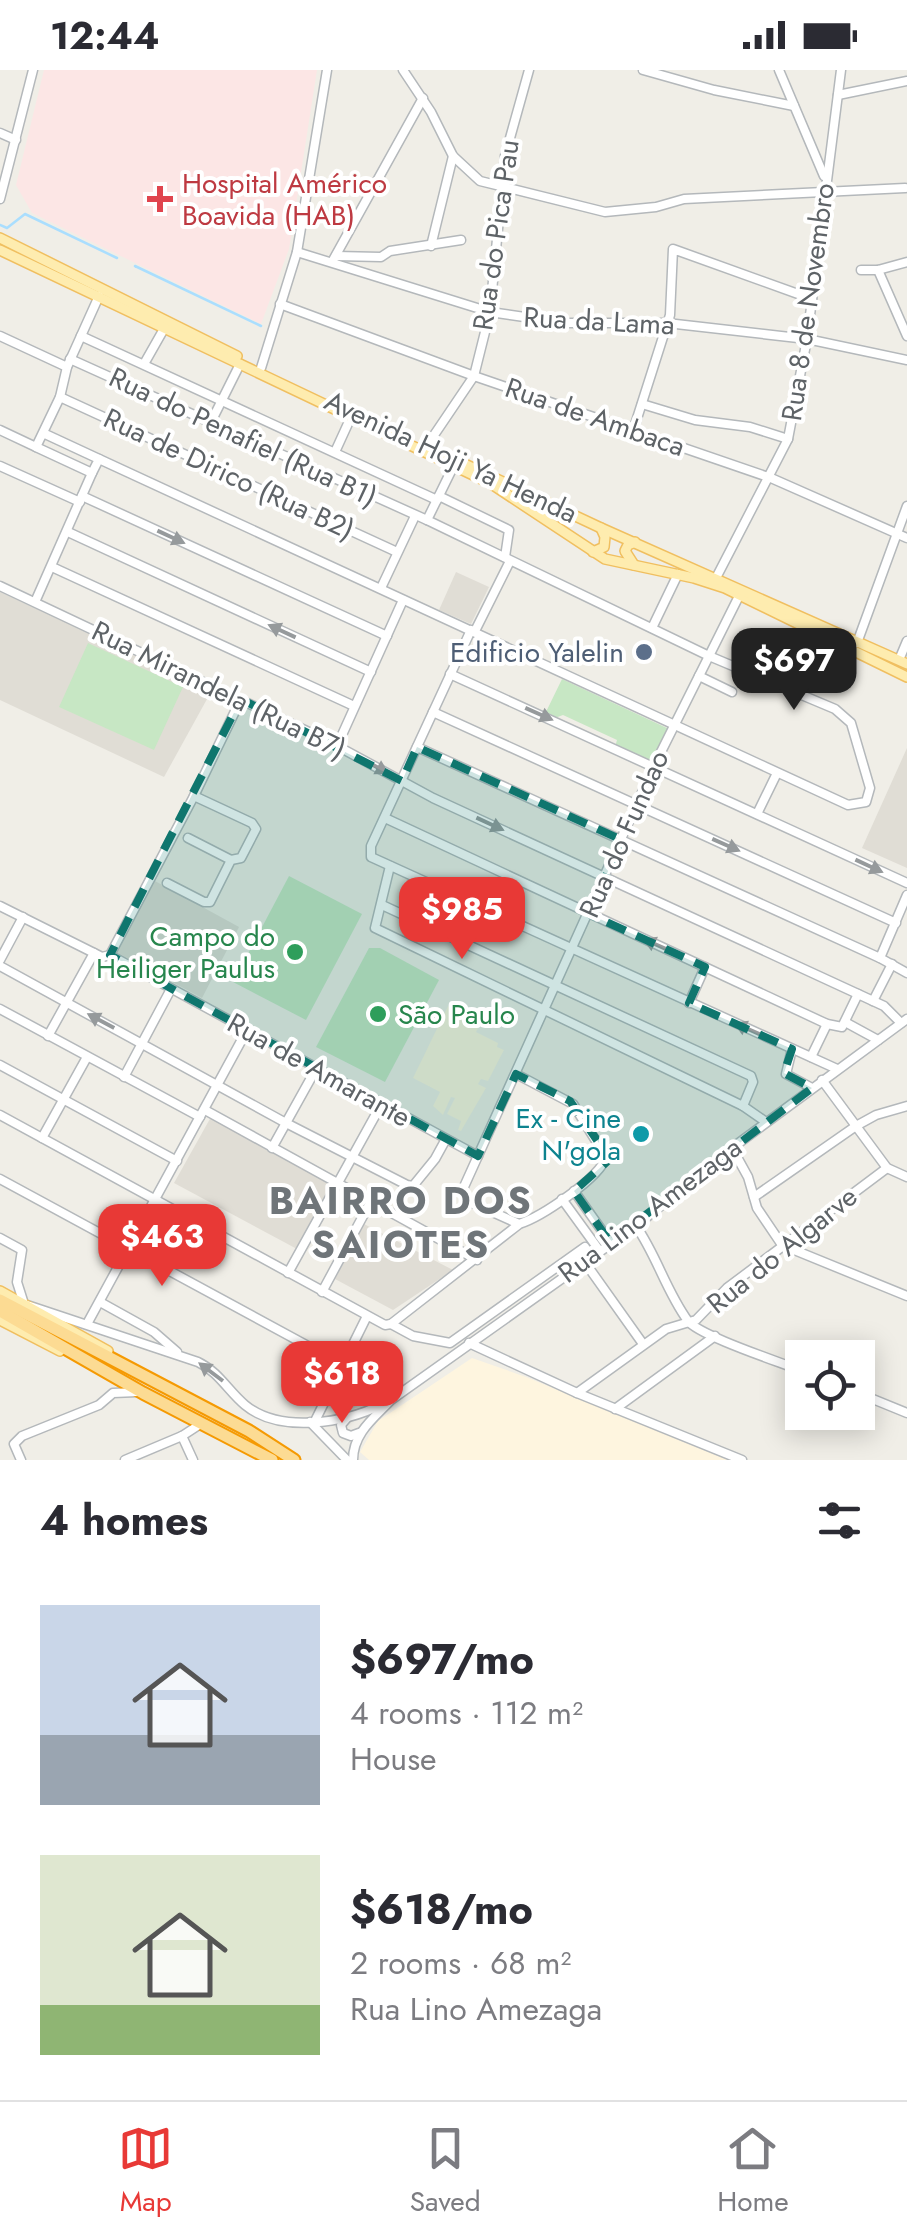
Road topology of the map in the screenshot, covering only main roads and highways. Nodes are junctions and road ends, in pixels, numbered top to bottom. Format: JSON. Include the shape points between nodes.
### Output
{"nodes":[{"id":1,"x":0,"y":238,"type":"edge"},
{"id":2,"x":0,"y":250,"type":"edge"},
{"id":3,"x":600,"y":528,"type":"junction"},
{"id":4,"x":636,"y":542,"type":"junction"},
{"id":5,"x":593,"y":552,"type":"junction"},
{"id":6,"x":636,"y":567,"type":"junction"},
{"id":7,"x":903,"y":662,"type":"edge"},
{"id":8,"x":907,"y":677,"type":"edge"},
{"id":9,"x":0,"y":1291,"type":"edge"},
{"id":10,"x":0,"y":1300,"type":"edge"},
{"id":11,"x":0,"y":1311,"type":"edge"},
{"id":12,"x":0,"y":1320,"type":"edge"},
{"id":13,"x":147,"y":1387,"type":"junction"},
{"id":14,"x":272,"y":1460,"type":"edge"},
{"id":15,"x":294,"y":1460,"type":"edge"}],
"edges":[{"from":1,"to":3,"type":"main road","name":"Avenida Hoji Ya Henda"},
{"from":2,"to":5,"type":"main road","name":"Avenida Hoji Ya Henda","via":[[454,465],[526,504]]},
{"from":3,"to":4,"type":"main road","name":"Avenida Hoji Ya Henda"},
{"from":3,"to":5,"type":"main road","via":[[604,546]]},
{"from":4,"to":6,"type":"main road","via":[[624,551]]},
{"from":4,"to":7,"type":"main road","name":"Avenida Hoji Ya Henda"},
{"from":5,"to":6,"type":"main road","name":"Avenida Hoji Ya Henda"},
{"from":6,"to":8,"type":"main road","name":"Avenida Hoji Ya Henda","via":[[738,596]]},
{"from":9,"to":13,"type":"main road","via":[[96,1344]]},
{"from":10,"to":13,"type":"highway"},
{"from":11,"to":13,"type":"highway"},
{"from":12,"to":13,"type":"main road"},
{"from":13,"to":14,"type":"highway"},
{"from":13,"to":15,"type":"highway","via":[[249,1431]]}]}
